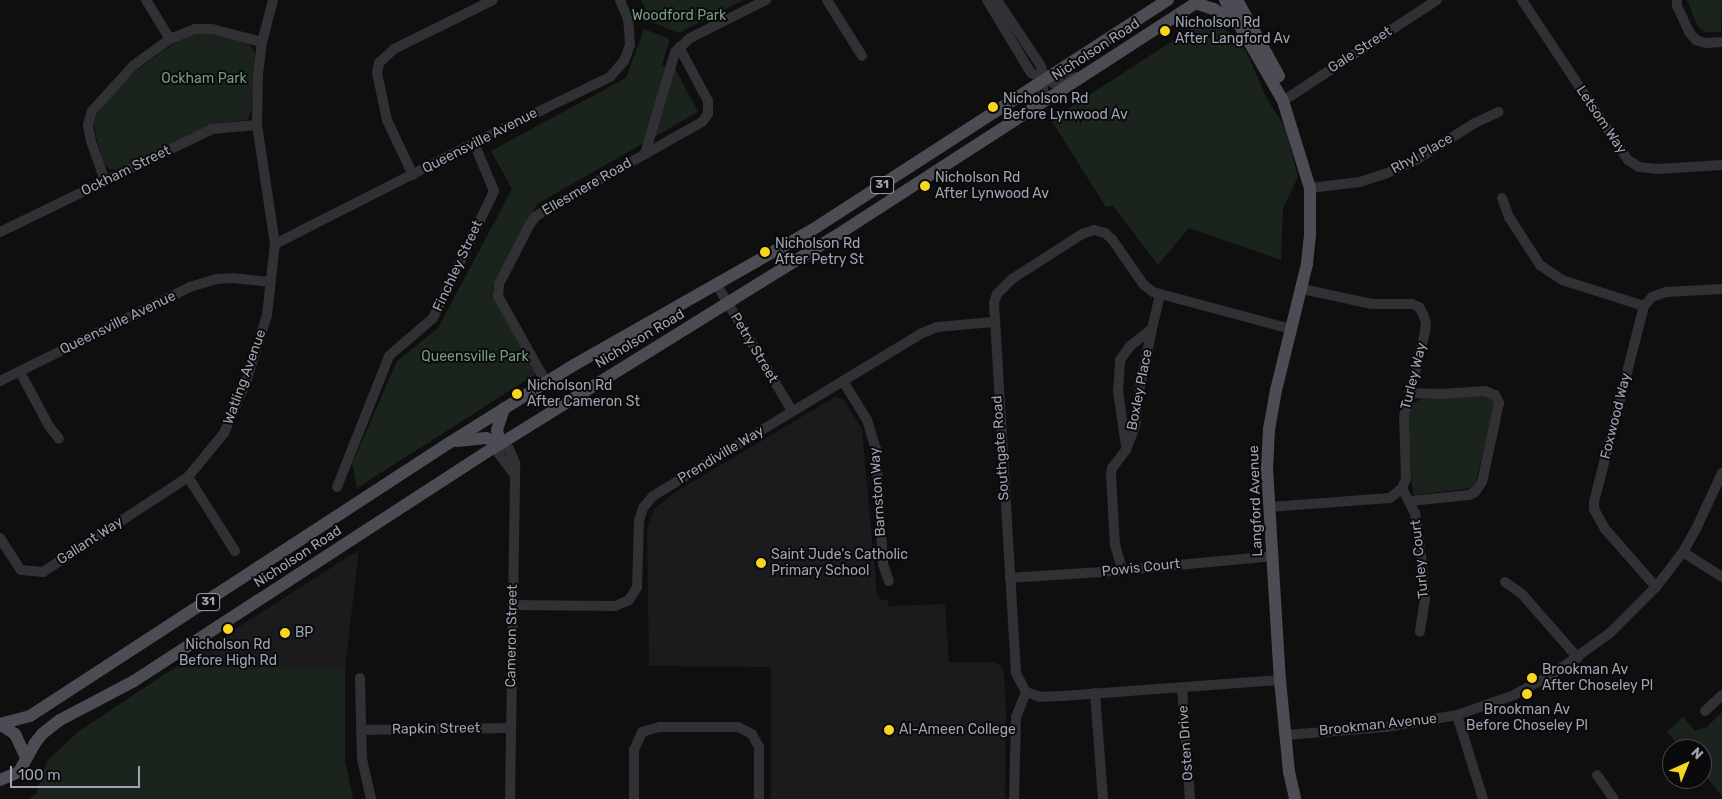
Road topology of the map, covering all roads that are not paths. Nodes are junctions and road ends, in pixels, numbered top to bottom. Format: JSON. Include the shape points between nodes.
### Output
{"nodes":[{"id":1,"x":146,"y":0,"type":"edge"},
{"id":2,"x":273,"y":0,"type":"edge"},
{"id":3,"x":493,"y":0,"type":"edge"},
{"id":4,"x":620,"y":0,"type":"edge"},
{"id":5,"x":766,"y":0,"type":"edge"},
{"id":6,"x":827,"y":0,"type":"edge"},
{"id":7,"x":987,"y":0,"type":"edge"},
{"id":8,"x":997,"y":0,"type":"edge"},
{"id":9,"x":1168,"y":0,"type":"edge"},
{"id":10,"x":1225,"y":0,"type":"edge"},
{"id":11,"x":1236,"y":0,"type":"edge"},
{"id":12,"x":1438,"y":0,"type":"edge"},
{"id":13,"x":1522,"y":0,"type":"edge"},
{"id":14,"x":1677,"y":0,"type":"edge"},
{"id":15,"x":1198,"y":2,"type":"edge"},
{"id":16,"x":1242,"y":27,"type":"junction"},
{"id":17,"x":170,"y":39,"type":"junction"},
{"id":18,"x":262,"y":42,"type":"junction"},
{"id":19,"x":1722,"y":42,"type":"edge"},
{"id":20,"x":679,"y":47,"type":"junction"},
{"id":21,"x":862,"y":56,"type":"dead end"},
{"id":22,"x":1086,"y":74,"type":"junction"},
{"id":23,"x":1044,"y":80,"type":"junction"},
{"id":24,"x":1286,"y":99,"type":"junction"},
{"id":25,"x":1041,"y":103,"type":"junction"},
{"id":26,"x":1499,"y":112,"type":"dead end"},
{"id":27,"x":257,"y":125,"type":"junction"},
{"id":28,"x":474,"y":143,"type":"junction"},
{"id":29,"x":645,"y":154,"type":"junction"},
{"id":30,"x":1722,"y":165,"type":"edge"},
{"id":31,"x":413,"y":175,"type":"junction"},
{"id":32,"x":105,"y":181,"type":"junction"},
{"id":33,"x":1309,"y":182,"type":"junction"},
{"id":34,"x":1502,"y":198,"type":"dead end"},
{"id":35,"x":0,"y":232,"type":"edge"},
{"id":36,"x":275,"y":244,"type":"junction"},
{"id":37,"x":270,"y":282,"type":"junction"},
{"id":38,"x":717,"y":285,"type":"junction"},
{"id":39,"x":1302,"y":289,"type":"junction"},
{"id":40,"x":1722,"y":289,"type":"edge"},
{"id":41,"x":1160,"y":295,"type":"junction"},
{"id":42,"x":727,"y":304,"type":"junction"},
{"id":43,"x":1644,"y":306,"type":"junction"},
{"id":44,"x":993,"y":322,"type":"junction"},
{"id":45,"x":1152,"y":329,"type":"junction"},
{"id":46,"x":1291,"y":329,"type":"junction"},
{"id":47,"x":20,"y":372,"type":"junction"},
{"id":48,"x":0,"y":381,"type":"edge"},
{"id":49,"x":843,"y":381,"type":"junction"},
{"id":50,"x":546,"y":382,"type":"junction"},
{"id":51,"x":1409,"y":392,"type":"junction"},
{"id":52,"x":504,"y":408,"type":"junction"},
{"id":53,"x":792,"y":411,"type":"junction"},
{"id":54,"x":59,"y":439,"type":"dead end"},
{"id":55,"x":450,"y":443,"type":"junction"},
{"id":56,"x":500,"y":444,"type":"junction"},
{"id":57,"x":1126,"y":450,"type":"junction"},
{"id":58,"x":1722,"y":473,"type":"edge"},
{"id":59,"x":188,"y":477,"type":"junction"},
{"id":60,"x":337,"y":487,"type":"dead end"},
{"id":61,"x":1402,"y":488,"type":"junction"},
{"id":62,"x":1410,"y":501,"type":"junction"},
{"id":63,"x":1269,"y":507,"type":"junction"},
{"id":64,"x":0,"y":538,"type":"edge"},
{"id":65,"x":235,"y":551,"type":"dead end"},
{"id":66,"x":1683,"y":552,"type":"junction"},
{"id":67,"x":1273,"y":556,"type":"junction"},
{"id":68,"x":1122,"y":569,"type":"junction"},
{"id":69,"x":1722,"y":577,"type":"edge"},
{"id":70,"x":1010,"y":578,"type":"junction"},
{"id":71,"x":889,"y":581,"type":"dead end"},
{"id":72,"x":1505,"y":582,"type":"dead end"},
{"id":73,"x":1656,"y":587,"type":"junction"},
{"id":74,"x":512,"y":605,"type":"junction"},
{"id":75,"x":1420,"y":632,"type":"dead end"},
{"id":76,"x":1578,"y":658,"type":"junction"},
{"id":77,"x":360,"y":678,"type":"dead end"},
{"id":78,"x":1280,"y":680,"type":"junction"},
{"id":79,"x":1182,"y":688,"type":"junction"},
{"id":80,"x":1026,"y":692,"type":"junction"},
{"id":81,"x":1095,"y":693,"type":"junction"},
{"id":82,"x":1722,"y":695,"type":"edge"},
{"id":83,"x":1705,"y":711,"type":"dead end"},
{"id":84,"x":1457,"y":715,"type":"junction"},
{"id":85,"x":0,"y":725,"type":"edge"},
{"id":86,"x":511,"y":728,"type":"junction"},
{"id":87,"x":360,"y":730,"type":"junction"},
{"id":88,"x":1286,"y":735,"type":"junction"},
{"id":89,"x":26,"y":758,"type":"junction"},
{"id":90,"x":1597,"y":775,"type":"dead end"},
{"id":91,"x":1,"y":780,"type":"edge"},
{"id":92,"x":371,"y":799,"type":"edge"},
{"id":93,"x":510,"y":799,"type":"edge"},
{"id":94,"x":634,"y":799,"type":"edge"},
{"id":95,"x":759,"y":799,"type":"edge"},
{"id":96,"x":1014,"y":799,"type":"edge"},
{"id":97,"x":1102,"y":799,"type":"edge"},
{"id":98,"x":1190,"y":799,"type":"edge"},
{"id":99,"x":1295,"y":799,"type":"edge"},
{"id":100,"x":1483,"y":799,"type":"edge"},
{"id":101,"x":1614,"y":799,"type":"edge"}],
"edges":[{"from":1,"to":17,"type":"street"},
{"from":2,"to":18,"type":"street","name":"Watling Avenue"},
{"from":3,"to":31,"type":"street","via":[[394,49],[379,63],[377,73],[387,120]]},
{"from":4,"to":28,"type":"street","name":"Queensville Avenue","via":[[628,19],[630,45],[624,62],[610,77]]},
{"from":5,"to":20,"type":"street","name":"Ellesmere Road","via":[[690,38]]},
{"from":6,"to":21,"type":"street"},
{"from":7,"to":23,"type":"street","via":[[1031,72]]},
{"from":8,"to":23,"type":"street","via":[[1041,66]]},
{"from":9,"to":23,"type":"main road","name":"Nicholson Road","number":"31"},
{"from":10,"to":16,"type":"main road","name":"Langford Avenue"},
{"from":11,"to":24,"type":"main road","name":"Langford Avenue"},
{"from":12,"to":24,"type":"street","name":"Gale Street"},
{"from":13,"to":30,"type":"street","name":"Letsom Way","via":[[1628,160],[1639,168],[1657,169]]},
{"from":14,"to":19,"type":"street","via":[[1685,24],[1696,40]]},
{"from":15,"to":16,"type":"main road","via":[[1222,12]]},
{"from":15,"to":22,"type":"main road","name":"Nicholson Road","number":"31"},
{"from":16,"to":24,"type":"main road","name":"Langford Avenue"},
{"from":17,"to":18,"type":"street","via":[[195,29],[212,29]]},
{"from":17,"to":32,"type":"street","via":[[134,65],[92,111],[88,124],[91,141]]},
{"from":18,"to":27,"type":"street","name":"Watling Avenue"},
{"from":20,"to":29,"type":"street","name":"Ellesmere Road","via":[[671,58]]},
{"from":20,"to":29,"type":"street","name":"Ellesmere Road","via":[[708,101],[708,114],[702,122]]},
{"from":22,"to":23,"type":"street","via":[[1052,83]]},
{"from":22,"to":25,"type":"main road","name":"Nicholson Road","number":"31"},
{"from":23,"to":25,"type":"street"},
{"from":23,"to":38,"type":"main road","name":"Nicholson Road","number":"31","via":[[812,230]]},
{"from":24,"to":33,"type":"main road","name":"Langford Avenue","via":[[1305,140]]},
{"from":25,"to":42,"type":"main road","name":"Nicholson Road","number":"31"},
{"from":26,"to":33,"type":"street","name":"Rhyl Place","via":[[1387,173],[1360,182]]},
{"from":27,"to":32,"type":"street","name":"Ockham Street","via":[[212,129]]},
{"from":27,"to":36,"type":"street","name":"Watling Avenue"},
{"from":28,"to":31,"type":"street","name":"Queensville Avenue"},
{"from":28,"to":60,"type":"street","name":"Finchley Street","via":[[494,191],[433,318],[389,356]]},
{"from":29,"to":50,"type":"street","name":"Ellesmere Road","via":[[536,216],[499,284],[498,296]]},
{"from":31,"to":36,"type":"street","name":"Queensville Avenue"},
{"from":32,"to":35,"type":"street","name":"Ockham Street"},
{"from":33,"to":39,"type":"main road","name":"Langford Avenue","via":[[1310,235]]},
{"from":34,"to":43,"type":"street","via":[[1509,217],[1540,265],[1562,280]]},
{"from":36,"to":37,"type":"street","name":"Watling Avenue"},
{"from":37,"to":47,"type":"street","name":"Queensville Avenue","via":[[216,279],[190,287]]},
{"from":37,"to":59,"type":"street","name":"Watling Avenue","via":[[267,315],[247,380],[224,433]]},
{"from":38,"to":42,"type":"street","name":"Petry Street"},
{"from":38,"to":50,"type":"main road","name":"Nicholson Road","number":"31"},
{"from":39,"to":46,"type":"main road","name":"Langford Avenue"},
{"from":39,"to":51,"type":"street","name":"Turley Way","via":[[1372,304],[1405,303],[1419,307],[1426,323]]},
{"from":40,"to":43,"type":"street","via":[[1666,292],[1652,296]]},
{"from":41,"to":44,"type":"street","name":"Southgate Road","via":[[1142,284],[1106,233],[1094,230],[1082,234],[1004,286],[994,303]]},
{"from":41,"to":45,"type":"street","name":"Boxley Place"},
{"from":41,"to":46,"type":"street","name":"Southgate Road","via":[[1170,295]]},
{"from":42,"to":53,"type":"street","name":"Petry Street"},
{"from":42,"to":56,"type":"main road","name":"Nicholson Road","number":"31"},
{"from":43,"to":73,"type":"street","name":"Foxwood Way","via":[[1594,508],[1605,529]]},
{"from":44,"to":49,"type":"street","name":"Prendiville Way","via":[[937,327]]},
{"from":44,"to":70,"type":"street","name":"Southgate Road"},
{"from":45,"to":57,"type":"street","name":"Boxley Place","via":[[1135,426]]},
{"from":45,"to":57,"type":"street","name":"Boxley Place","via":[[1130,346],[1120,360],[1118,391]]},
{"from":46,"to":63,"type":"main road","name":"Langford Avenue","via":[[1269,429]]},
{"from":47,"to":48,"type":"street","name":"Queensville Avenue"},
{"from":47,"to":54,"type":"street"},
{"from":49,"to":53,"type":"street","name":"Prendiville Way"},
{"from":49,"to":71,"type":"street","name":"Barnston Way","via":[[867,420],[876,449],[883,564]]},
{"from":50,"to":52,"type":"main road","name":"Nicholson Road","number":"31"},
{"from":51,"to":61,"type":"street","name":"Turley Way","via":[[1404,416],[1406,479]]},
{"from":51,"to":62,"type":"street","via":[[1485,391],[1495,395],[1499,403],[1482,482],[1475,492]]},
{"from":52,"to":55,"type":"main road","name":"Nicholson Road","number":"31"},
{"from":52,"to":56,"type":"main road","via":[[497,430]]},
{"from":53,"to":74,"type":"street","name":"Prendiville Way","via":[[653,496],[643,508],[639,521],[637,587],[629,600],[615,606]]},
{"from":55,"to":56,"type":"main road","via":[[486,438]]},
{"from":55,"to":85,"type":"main road","name":"Nicholson Road","number":"31","via":[[30,716]]},
{"from":56,"to":74,"type":"street","name":"Cameron Street","via":[[500,454],[514,474]]},
{"from":56,"to":89,"type":"main road","name":"Nicholson Road","number":"31","via":[[134,681],[60,720],[42,734]]},
{"from":57,"to":68,"type":"street","name":"Boxley Place","via":[[1112,468],[1111,475],[1114,545]]},
{"from":58,"to":66,"type":"street","name":"Brookman Avenue"},
{"from":59,"to":64,"type":"street","name":"Gallant Way","via":[[43,572],[21,570]]},
{"from":59,"to":65,"type":"street"},
{"from":61,"to":62,"type":"street","name":"Turley Court"},
{"from":61,"to":63,"type":"street","via":[[1390,498]]},
{"from":62,"to":75,"type":"street","name":"Turley Court","via":[[1416,513],[1425,599]]},
{"from":63,"to":67,"type":"main road","name":"Langford Avenue"},
{"from":66,"to":69,"type":"street"},
{"from":66,"to":73,"type":"street","name":"Brookman Avenue"},
{"from":67,"to":68,"type":"street","name":"Powis Court"},
{"from":67,"to":78,"type":"main road","name":"Langford Avenue"},
{"from":68,"to":70,"type":"street","name":"Powis Court"},
{"from":70,"to":80,"type":"street","name":"Southgate Road","via":[[1016,673]]},
{"from":72,"to":76,"type":"street","via":[[1522,594]]},
{"from":73,"to":76,"type":"street","name":"Brookman Avenue","via":[[1616,628]]},
{"from":74,"to":86,"type":"street","name":"Cameron Street"},
{"from":76,"to":84,"type":"street","name":"Brookman Avenue","via":[[1514,695]]},
{"from":77,"to":87,"type":"street"},
{"from":78,"to":79,"type":"street"},
{"from":78,"to":88,"type":"main road","name":"Langford Avenue"},
{"from":79,"to":81,"type":"street"},
{"from":79,"to":98,"type":"street","name":"Osten Drive"},
{"from":80,"to":81,"type":"street","via":[[1040,697]]},
{"from":80,"to":96,"type":"street","via":[[1016,717]]},
{"from":81,"to":97,"type":"street"},
{"from":82,"to":83,"type":"street"},
{"from":84,"to":88,"type":"street","name":"Brookman Avenue","via":[[1386,727]]},
{"from":84,"to":100,"type":"street"},
{"from":85,"to":89,"type":"main road","name":"Nicholson Road","number":"31","via":[[15,734]]},
{"from":86,"to":87,"type":"street","name":"Rapkin Street"},
{"from":86,"to":93,"type":"street","name":"Cameron Street"},
{"from":87,"to":92,"type":"street","via":[[362,759]]},
{"from":88,"to":99,"type":"main road","name":"Langford Avenue"},
{"from":89,"to":91,"type":"main road","name":"Nicholson Road","number":"31","via":[[19,772]]},
{"from":90,"to":101,"type":"street"},
{"from":94,"to":95,"type":"street","via":[[634,750],[642,732],[660,727],[738,727],[752,734],[759,747]]}]}
